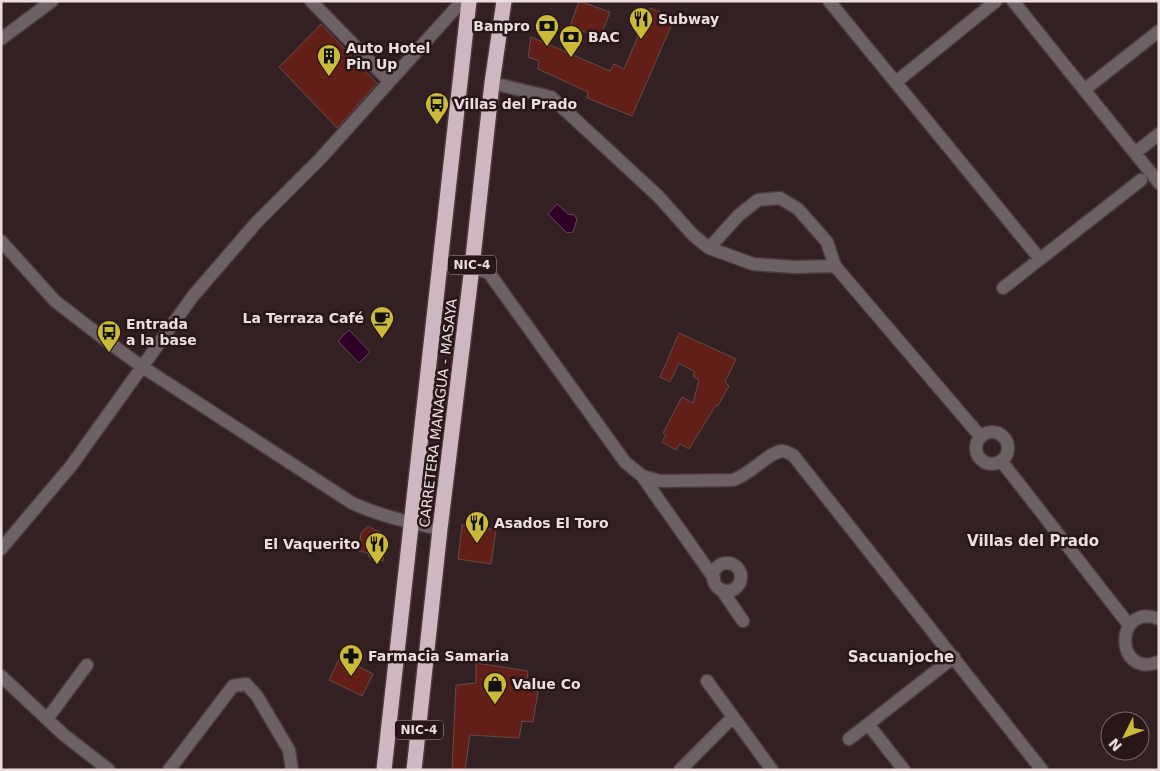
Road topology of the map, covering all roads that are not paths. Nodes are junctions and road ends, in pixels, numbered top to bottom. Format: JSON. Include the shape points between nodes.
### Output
{"nodes":[{"id":1,"x":52,"y":1,"type":"edge"},
{"id":2,"x":311,"y":1,"type":"edge"},
{"id":3,"x":462,"y":1,"type":"edge"},
{"id":4,"x":469,"y":1,"type":"edge"},
{"id":5,"x":504,"y":1,"type":"edge"},
{"id":6,"x":829,"y":1,"type":"edge"},
{"id":7,"x":996,"y":1,"type":"edge"},
{"id":8,"x":1013,"y":1,"type":"edge"},
{"id":9,"x":1159,"y":31,"type":"edge"},
{"id":10,"x":1,"y":39,"type":"edge"},
{"id":11,"x":388,"y":81,"type":"junction"},
{"id":12,"x":896,"y":82,"type":"junction"},
{"id":13,"x":492,"y":83,"type":"junction"},
{"id":14,"x":1084,"y":90,"type":"junction"},
{"id":15,"x":1159,"y":134,"type":"edge"},
{"id":16,"x":1135,"y":153,"type":"junction"},
{"id":17,"x":1141,"y":180,"type":"dead end"},
{"id":18,"x":1159,"y":183,"type":"edge"},
{"id":19,"x":1,"y":241,"type":"edge"},
{"id":20,"x":709,"y":248,"type":"junction"},
{"id":21,"x":1040,"y":259,"type":"junction"},
{"id":22,"x":836,"y":266,"type":"junction"},
{"id":23,"x":472,"y":267,"type":"junction"},
{"id":24,"x":1003,"y":288,"type":"dead end"},
{"id":25,"x":141,"y":366,"type":"junction"},
{"id":26,"x":981,"y":437,"type":"junction"},
{"id":27,"x":1002,"y":462,"type":"junction"},
{"id":28,"x":642,"y":476,"type":"junction"},
{"id":29,"x":410,"y":523,"type":"junction"},
{"id":30,"x":440,"y":529,"type":"junction"},
{"id":31,"x":1,"y":549,"type":"edge"},
{"id":32,"x":714,"y":578,"type":"junction"},
{"id":33,"x":721,"y":589,"type":"junction"},
{"id":34,"x":1159,"y":619,"type":"edge"},
{"id":35,"x":743,"y":621,"type":"dead end"},
{"id":36,"x":1130,"y":625,"type":"junction"},
{"id":37,"x":954,"y":657,"type":"junction"},
{"id":38,"x":1159,"y":662,"type":"edge"},
{"id":39,"x":87,"y":665,"type":"dead end"},
{"id":40,"x":1,"y":676,"type":"edge"},
{"id":41,"x":707,"y":681,"type":"dead end"},
{"id":42,"x":733,"y":716,"type":"junction"},
{"id":43,"x":47,"y":719,"type":"junction"},
{"id":44,"x":868,"y":724,"type":"junction"},
{"id":45,"x":848,"y":739,"type":"dead end"},
{"id":46,"x":108,"y":770,"type":"edge"},
{"id":47,"x":169,"y":770,"type":"edge"},
{"id":48,"x":292,"y":770,"type":"edge"},
{"id":49,"x":384,"y":770,"type":"edge"},
{"id":50,"x":414,"y":770,"type":"edge"},
{"id":51,"x":680,"y":770,"type":"edge"},
{"id":52,"x":772,"y":770,"type":"edge"},
{"id":53,"x":904,"y":770,"type":"edge"},
{"id":54,"x":1042,"y":770,"type":"edge"}],
"edges":[{"from":1,"to":10,"type":"street"},
{"from":2,"to":11,"type":"street"},
{"from":3,"to":11,"type":"street"},
{"from":4,"to":29,"type":"highway","name":"CARRETERA MANAGUA - MASAYA","number":"NIC-4"},
{"from":5,"to":13,"type":"highway","name":"CARRETERA MANAGUA - MASAYA","number":"NIC-4"},
{"from":6,"to":12,"type":"street"},
{"from":7,"to":12,"type":"street"},
{"from":8,"to":14,"type":"street"},
{"from":9,"to":14,"type":"street"},
{"from":11,"to":25,"type":"street","via":[[320,159],[250,230],[193,296]]},
{"from":12,"to":21,"type":"street"},
{"from":13,"to":20,"type":"street","via":[[550,96]]},
{"from":13,"to":23,"type":"highway","name":"CARRETERA MANAGUA - MASAYA","number":"NIC-4"},
{"from":14,"to":16,"type":"street"},
{"from":15,"to":16,"type":"street"},
{"from":16,"to":18,"type":"street"},
{"from":17,"to":21,"type":"street"},
{"from":19,"to":25,"type":"street","via":[[55,301]]},
{"from":20,"to":22,"type":"street","via":[[753,264]]},
{"from":20,"to":22,"type":"street","via":[[738,215],[758,200],[780,198],[798,209],[827,242]]},
{"from":21,"to":24,"type":"street"},
{"from":22,"to":26,"type":"street"},
{"from":23,"to":28,"type":"street","via":[[489,273],[625,462]]},
{"from":23,"to":30,"type":"highway","name":"CARRETERA MANAGUA - MASAYA","number":"NIC-4"},
{"from":25,"to":29,"type":"street","via":[[352,503]]},
{"from":25,"to":31,"type":"street","via":[[71,466]]},
{"from":26,"to":27,"type":"street","via":[[976,446],[978,457],[986,464]]},
{"from":26,"to":27,"type":"street","via":[[990,432],[1004,438],[1008,453]]},
{"from":27,"to":36,"type":"street"},
{"from":28,"to":32,"type":"street"},
{"from":28,"to":37,"type":"street","via":[[660,481],[734,480],[744,477],[772,454],[783,451],[793,455]]},
{"from":29,"to":30,"type":"street"},
{"from":29,"to":49,"type":"highway","name":"CARRETERA MANAGUA - MASAYA","number":"NIC-4"},
{"from":30,"to":50,"type":"highway","name":"CARRETERA MANAGUA - MASAYA","number":"NIC-4"},
{"from":32,"to":33,"type":"street"},
{"from":32,"to":33,"type":"street","via":[[716,569],[724,564],[733,565],[740,571],[741,580],[737,587],[729,591]]},
{"from":33,"to":35,"type":"street"},
{"from":34,"to":36,"type":"street","via":[[1142,617]]},
{"from":36,"to":38,"type":"street","via":[[1124,640],[1129,656],[1144,664]]},
{"from":37,"to":44,"type":"street"},
{"from":37,"to":54,"type":"street"},
{"from":39,"to":43,"type":"street"},
{"from":40,"to":43,"type":"street"},
{"from":41,"to":42,"type":"street"},
{"from":42,"to":51,"type":"street"},
{"from":42,"to":52,"type":"street"},
{"from":43,"to":46,"type":"street"},
{"from":44,"to":45,"type":"street"},
{"from":44,"to":53,"type":"street"},
{"from":47,"to":48,"type":"street","via":[[233,686],[246,684],[257,696],[289,750]]}]}
